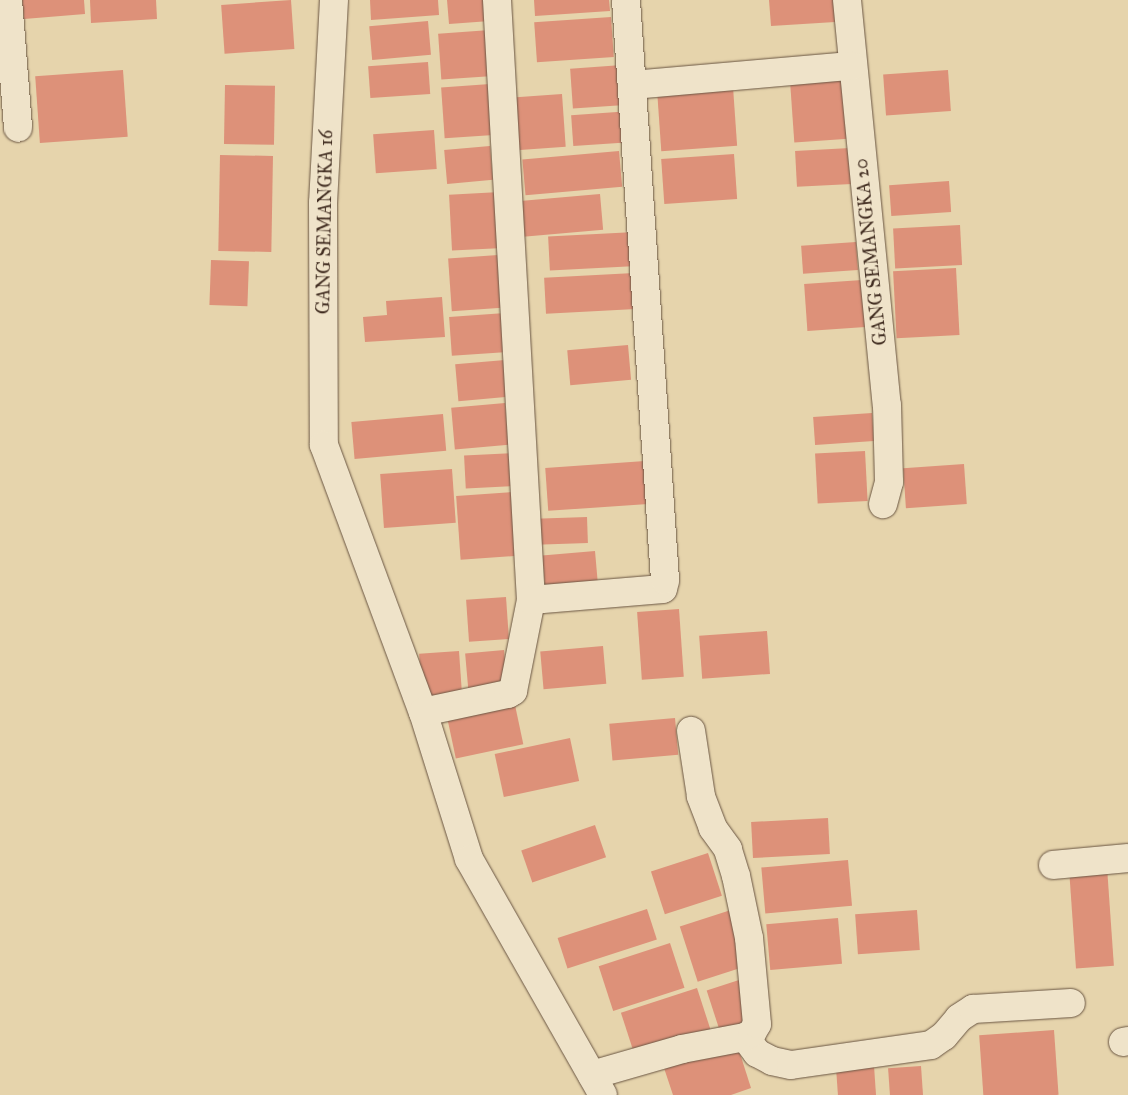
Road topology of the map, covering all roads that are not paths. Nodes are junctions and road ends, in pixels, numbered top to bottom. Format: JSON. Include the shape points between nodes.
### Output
{"nodes":[{"id":1,"x":8,"y":0,"type":"edge"},
{"id":2,"x":334,"y":0,"type":"edge"},
{"id":3,"x":498,"y":0,"type":"edge"},
{"id":4,"x":626,"y":0,"type":"edge"},
{"id":5,"x":847,"y":0,"type":"edge"},
{"id":6,"x":851,"y":66,"type":"junction"},
{"id":7,"x":632,"y":85,"type":"junction"},
{"id":8,"x":18,"y":128,"type":"dead end"},
{"id":9,"x":883,"y":504,"type":"dead end"},
{"id":10,"x":531,"y":600,"type":"junction"},
{"id":11,"x":423,"y":712,"type":"junction"},
{"id":12,"x":691,"y":731,"type":"dead end"},
{"id":13,"x":1128,"y":858,"type":"edge"},
{"id":14,"x":1053,"y":865,"type":"dead end"},
{"id":15,"x":1071,"y":1003,"type":"dead end"},
{"id":16,"x":745,"y":1037,"type":"junction"},
{"id":17,"x":598,"y":1085,"type":"edge"}],
"edges":[{"from":1,"to":8,"type":"street"},
{"from":2,"to":11,"type":"street","name":"GANG SEMANGKA 16","via":[[323,203],[324,445]]},
{"from":3,"to":10,"type":"street"},
{"from":4,"to":7,"type":"street"},
{"from":5,"to":6,"type":"street","name":"GANG SEMANGKA 20"},
{"from":6,"to":7,"type":"street"},
{"from":6,"to":9,"type":"street","name":"GANG SEMANGKA 20","via":[[887,405],[889,482]]},
{"from":7,"to":10,"type":"street","via":[[664,584],[659,591]]},
{"from":10,"to":11,"type":"street","via":[[513,691]]},
{"from":11,"to":17,"type":"street","via":[[469,859]]},
{"from":12,"to":16,"type":"street","via":[[701,796],[713,828],[728,849],[749,938],[757,1024]]},
{"from":13,"to":14,"type":"street"},
{"from":15,"to":16,"type":"street","via":[[974,1009],[959,1018],[944,1036],[931,1045],[791,1065],[772,1061],[757,1053]]},
{"from":16,"to":17,"type":"street","via":[[682,1049]]}]}
